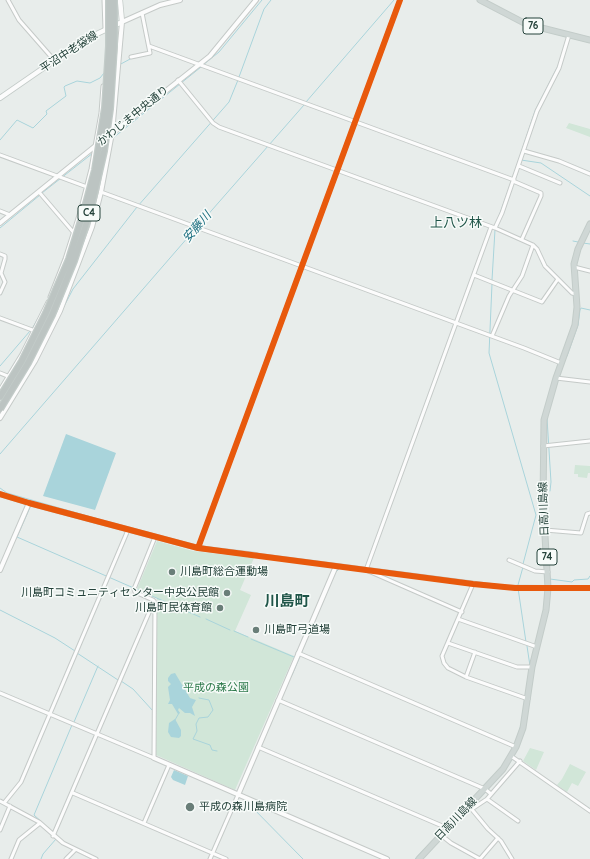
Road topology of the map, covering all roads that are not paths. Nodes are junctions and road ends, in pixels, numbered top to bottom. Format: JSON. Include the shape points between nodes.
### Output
{"nodes":[{"id":1,"x":8,"y":0,"type":"edge"},
{"id":2,"x":104,"y":0,"type":"edge"},
{"id":3,"x":109,"y":0,"type":"edge"},
{"id":4,"x":114,"y":0,"type":"edge"},
{"id":5,"x":120,"y":0,"type":"edge"},
{"id":6,"x":164,"y":0,"type":"edge"},
{"id":7,"x":180,"y":0,"type":"edge"},
{"id":8,"x":256,"y":0,"type":"edge"},
{"id":9,"x":400,"y":0,"type":"edge"},
{"id":10,"x":480,"y":0,"type":"edge"},
{"id":11,"x":160,"y":5,"type":"junction"},
{"id":12,"x":142,"y":13,"type":"junction"},
{"id":13,"x":122,"y":22,"type":"junction"},
{"id":14,"x":106,"y":29,"type":"junction"},
{"id":15,"x":569,"y":35,"type":"junction"},
{"id":16,"x":590,"y":40,"type":"edge"},
{"id":17,"x":149,"y":46,"type":"junction"},
{"id":18,"x":131,"y":57,"type":"dead end"},
{"id":19,"x":54,"y":60,"type":"junction"},
{"id":20,"x":199,"y":64,"type":"junction"},
{"id":21,"x":178,"y":80,"type":"junction"},
{"id":22,"x":117,"y":88,"type":"junction"},
{"id":23,"x":0,"y":98,"type":"edge"},
{"id":24,"x":355,"y":122,"type":"junction"},
{"id":25,"x":112,"y":133,"type":"junction"},
{"id":26,"x":94,"y":147,"type":"junction"},
{"id":27,"x":524,"y":151,"type":"junction"},
{"id":28,"x":0,"y":155,"type":"edge"},
{"id":29,"x":519,"y":166,"type":"junction"},
{"id":30,"x":337,"y":171,"type":"junction"},
{"id":31,"x":590,"y":174,"type":"edge"},
{"id":32,"x":58,"y":176,"type":"junction"},
{"id":33,"x":513,"y":180,"type":"junction"},
{"id":34,"x":560,"y":183,"type":"dead end"},
{"id":35,"x":87,"y":187,"type":"junction"},
{"id":36,"x":39,"y":192,"type":"junction"},
{"id":37,"x":101,"y":192,"type":"junction"},
{"id":38,"x":0,"y":211,"type":"edge"},
{"id":39,"x":10,"y":215,"type":"junction"},
{"id":40,"x":0,"y":223,"type":"edge"},
{"id":41,"x":590,"y":224,"type":"edge"},
{"id":42,"x":493,"y":228,"type":"junction"},
{"id":43,"x":74,"y":233,"type":"junction"},
{"id":44,"x":522,"y":239,"type":"junction"},
{"id":45,"x":533,"y":245,"type":"junction"},
{"id":46,"x":86,"y":247,"type":"junction"},
{"id":47,"x":0,"y":254,"type":"edge"},
{"id":48,"x":302,"y":266,"type":"junction"},
{"id":49,"x":574,"y":267,"type":"junction"},
{"id":50,"x":590,"y":271,"type":"edge"},
{"id":51,"x":474,"y":274,"type":"junction"},
{"id":52,"x":558,"y":279,"type":"junction"},
{"id":53,"x":513,"y":290,"type":"junction"},
{"id":54,"x":0,"y":292,"type":"edge"},
{"id":55,"x":576,"y":294,"type":"junction"},
{"id":56,"x":0,"y":318,"type":"edge"},
{"id":57,"x":456,"y":323,"type":"junction"},
{"id":58,"x":34,"y":330,"type":"junction"},
{"id":59,"x":49,"y":335,"type":"junction"},
{"id":60,"x":492,"y":336,"type":"junction"},
{"id":61,"x":561,"y":363,"type":"junction"},
{"id":62,"x":0,"y":373,"type":"edge"},
{"id":63,"x":9,"y":376,"type":"junction"},
{"id":64,"x":556,"y":378,"type":"junction"},
{"id":65,"x":23,"y":381,"type":"junction"},
{"id":66,"x":590,"y":382,"type":"edge"},
{"id":67,"x":0,"y":390,"type":"edge"},
{"id":68,"x":0,"y":397,"type":"edge"},
{"id":69,"x":0,"y":409,"type":"edge"},
{"id":70,"x":0,"y":418,"type":"edge"},
{"id":71,"x":590,"y":440,"type":"edge"},
{"id":72,"x":543,"y":446,"type":"junction"},
{"id":73,"x":0,"y":494,"type":"edge"},
{"id":74,"x":29,"y":503,"type":"junction"},
{"id":75,"x":590,"y":513,"type":"edge"},
{"id":76,"x":128,"y":530,"type":"junction"},
{"id":77,"x":545,"y":530,"type":"junction"},
{"id":78,"x":155,"y":537,"type":"junction"},
{"id":79,"x":198,"y":548,"type":"junction"},
{"id":80,"x":256,"y":555,"type":"joint"},
{"id":81,"x":509,"y":560,"type":"dead end"},
{"id":82,"x":336,"y":566,"type":"junction"},
{"id":83,"x":0,"y":570,"type":"edge"},
{"id":84,"x":366,"y":570,"type":"junction"},
{"id":85,"x":548,"y":572,"type":"junction"},
{"id":86,"x":473,"y":584,"type":"junction"},
{"id":87,"x":548,"y":588,"type":"junction"},
{"id":88,"x":590,"y":588,"type":"edge"},
{"id":89,"x":154,"y":601,"type":"junction"},
{"id":90,"x":462,"y":612,"type":"junction"},
{"id":91,"x":458,"y":619,"type":"junction"},
{"id":92,"x":448,"y":643,"type":"junction"},
{"id":93,"x":537,"y":646,"type":"junction"},
{"id":94,"x":475,"y":652,"type":"junction"},
{"id":95,"x":298,"y":653,"type":"junction"},
{"id":96,"x":532,"y":667,"type":"junction"},
{"id":97,"x":466,"y":677,"type":"junction"},
{"id":98,"x":0,"y":693,"type":"edge"},
{"id":99,"x":528,"y":699,"type":"junction"},
{"id":100,"x":278,"y":700,"type":"junction"},
{"id":101,"x":50,"y":714,"type":"junction"},
{"id":102,"x":97,"y":734,"type":"junction"},
{"id":103,"x":258,"y":747,"type":"junction"},
{"id":104,"x":516,"y":747,"type":"junction"},
{"id":105,"x":511,"y":756,"type":"junction"},
{"id":106,"x":154,"y":758,"type":"junction"},
{"id":107,"x":520,"y":761,"type":"junction"},
{"id":108,"x":169,"y":765,"type":"junction"},
{"id":109,"x":502,"y":770,"type":"junction"},
{"id":110,"x":507,"y":775,"type":"junction"},
{"id":111,"x":485,"y":789,"type":"junction"},
{"id":112,"x":73,"y":793,"type":"junction"},
{"id":113,"x":491,"y":794,"type":"junction"},
{"id":114,"x":238,"y":795,"type":"junction"},
{"id":115,"x":487,"y":799,"type":"junction"},
{"id":116,"x":0,"y":801,"type":"edge"},
{"id":117,"x":4,"y":803,"type":"junction"},
{"id":118,"x":10,"y":806,"type":"junction"},
{"id":119,"x":471,"y":807,"type":"junction"},
{"id":120,"x":590,"y":811,"type":"edge"},
{"id":121,"x":518,"y":821,"type":"dead end"},
{"id":122,"x":40,"y":823,"type":"junction"},
{"id":123,"x":144,"y":823,"type":"junction"},
{"id":124,"x":447,"y":828,"type":"junction"},
{"id":125,"x":0,"y":830,"type":"edge"},
{"id":126,"x":441,"y":835,"type":"junction"},
{"id":127,"x":53,"y":836,"type":"junction"},
{"id":128,"x":498,"y":838,"type":"junction"},
{"id":129,"x":75,"y":850,"type":"junction"},
{"id":130,"x":213,"y":853,"type":"junction"},
{"id":131,"x":11,"y":859,"type":"edge"},
{"id":132,"x":66,"y":859,"type":"edge"},
{"id":133,"x":96,"y":859,"type":"edge"},
{"id":134,"x":210,"y":859,"type":"edge"},
{"id":135,"x":226,"y":859,"type":"edge"},
{"id":136,"x":387,"y":859,"type":"edge"},
{"id":137,"x":419,"y":859,"type":"edge"},
{"id":138,"x":480,"y":859,"type":"edge"},
{"id":139,"x":512,"y":859,"type":"edge"}],
"edges":[{"from":1,"to":19,"type":"street","via":[[19,20]]},
{"from":2,"to":14,"type":"street"},
{"from":3,"to":68,"type":"highway","number":"C4","bridge":true,"via":[[105,108],[95,170],[84,211],[69,259],[46,313],[22,361]]},
{"from":4,"to":69,"type":"highway","number":"C4","bridge":true,"via":[[110,109],[104,151],[90,212],[52,315],[28,363]]},
{"from":5,"to":13,"type":"main road"},
{"from":6,"to":11,"type":"street"},
{"from":7,"to":11,"type":"street"},
{"from":8,"to":20,"type":"street","name":"かわじま中央通り","via":[[214,52]]},
{"from":9,"to":24,"type":"street"},
{"from":10,"to":15,"type":"main road","number":"76","via":[[519,21]]},
{"from":11,"to":12,"type":"street"},
{"from":12,"to":13,"type":"street"},
{"from":12,"to":17,"type":"street"},
{"from":13,"to":14,"type":"main road","name":"平沼中老袋線"},
{"from":13,"to":22,"type":"street"},
{"from":14,"to":19,"type":"main road","name":"平沼中老袋線"},
{"from":15,"to":16,"type":"main road","number":"76"},
{"from":15,"to":27,"type":"street","via":[[559,68],[537,111]]},
{"from":17,"to":18,"type":"street","via":[[150,54]]},
{"from":17,"to":20,"type":"street"},
{"from":19,"to":23,"type":"main road","name":"平沼中老袋線"},
{"from":20,"to":21,"type":"street","name":"かわじま中央通り"},
{"from":20,"to":24,"type":"street"},
{"from":21,"to":25,"type":"street","name":"かわじま中央通り"},
{"from":21,"to":30,"type":"street","via":[[219,127]]},
{"from":22,"to":25,"type":"street"},
{"from":22,"to":26,"type":"street","via":[[103,86]]},
{"from":24,"to":30,"type":"street"},
{"from":24,"to":33,"type":"street"},
{"from":25,"to":26,"type":"street","name":"かわじま中央通り"},
{"from":25,"to":37,"type":"street"},
{"from":26,"to":32,"type":"street","name":"かわじま中央通り"},
{"from":26,"to":35,"type":"street"},
{"from":27,"to":29,"type":"street"},
{"from":27,"to":31,"type":"street","via":[[559,161]]},
{"from":28,"to":32,"type":"street"},
{"from":29,"to":33,"type":"street"},
{"from":29,"to":34,"type":"street"},
{"from":30,"to":42,"type":"street"},
{"from":30,"to":48,"type":"street"},
{"from":32,"to":35,"type":"street"},
{"from":32,"to":36,"type":"street","name":"かわじま中央通り"},
{"from":33,"to":42,"type":"street"},
{"from":33,"to":44,"type":"street","via":[[541,193]]},
{"from":35,"to":43,"type":"street"},
{"from":36,"to":39,"type":"street","name":"かわじま中央通り"},
{"from":36,"to":43,"type":"street"},
{"from":37,"to":46,"type":"street"},
{"from":37,"to":48,"type":"street"},
{"from":38,"to":39,"type":"street"},
{"from":39,"to":40,"type":"street","name":"かわじま中央通り"},
{"from":41,"to":49,"type":"main road","name":"日高川島線","number":"74","via":[[577,253]]},
{"from":42,"to":44,"type":"street"},
{"from":42,"to":51,"type":"street"},
{"from":43,"to":46,"type":"street"},
{"from":43,"to":58,"type":"street","via":[[48,302]]},
{"from":44,"to":45,"type":"street"},
{"from":45,"to":52,"type":"street","via":[[545,266]]},
{"from":45,"to":53,"type":"street","via":[[522,276]]},
{"from":46,"to":59,"type":"street"},
{"from":47,"to":54,"type":"street","via":[[5,256],[1,273],[5,282]]},
{"from":48,"to":57,"type":"street"},
{"from":48,"to":79,"type":"street"},
{"from":49,"to":50,"type":"street"},
{"from":49,"to":55,"type":"main road","name":"日高川島線","number":"74"},
{"from":51,"to":53,"type":"street"},
{"from":51,"to":57,"type":"street"},
{"from":52,"to":53,"type":"street","via":[[542,302]]},
{"from":52,"to":55,"type":"street"},
{"from":53,"to":60,"type":"street"},
{"from":55,"to":61,"type":"main road","name":"日高川島線","number":"74","via":[[575,325]]},
{"from":56,"to":58,"type":"street"},
{"from":57,"to":60,"type":"street"},
{"from":57,"to":84,"type":"street"},
{"from":58,"to":59,"type":"street"},
{"from":58,"to":63,"type":"street"},
{"from":59,"to":65,"type":"street"},
{"from":60,"to":61,"type":"street"},
{"from":61,"to":64,"type":"main road","name":"日高川島線","number":"74"},
{"from":62,"to":63,"type":"street"},
{"from":63,"to":65,"type":"street"},
{"from":63,"to":67,"type":"street"},
{"from":64,"to":66,"type":"street"},
{"from":64,"to":72,"type":"main road","name":"日高川島線","number":"74","via":[[546,411]]},
{"from":65,"to":70,"type":"street"},
{"from":71,"to":72,"type":"street"},
{"from":72,"to":77,"type":"main road","name":"日高川島線","number":"74"},
{"from":73,"to":74,"type":"street"},
{"from":74,"to":76,"type":"street"},
{"from":74,"to":83,"type":"street"},
{"from":75,"to":77,"type":"street","via":[[587,514],[581,533]]},
{"from":76,"to":78,"type":"street"},
{"from":76,"to":101,"type":"street"},
{"from":77,"to":85,"type":"main road","name":"日高川島線","number":"74"},
{"from":78,"to":79,"type":"street"},
{"from":78,"to":89,"type":"street","via":[[134,589],[135,592]]},
{"from":79,"to":80,"type":"street"},
{"from":80,"to":82,"type":"street"},
{"from":81,"to":85,"type":"street","via":[[536,571]]},
{"from":82,"to":84,"type":"street"},
{"from":82,"to":95,"type":"street"},
{"from":84,"to":86,"type":"street"},
{"from":84,"to":90,"type":"street"},
{"from":85,"to":87,"type":"main road","name":"日高川島線","number":"74"},
{"from":86,"to":87,"type":"street"},
{"from":86,"to":90,"type":"street"},
{"from":87,"to":88,"type":"street"},
{"from":87,"to":93,"type":"main road","name":"日高川島線","number":"74","via":[[546,610]]},
{"from":89,"to":102,"type":"street"},
{"from":89,"to":106,"type":"street"},
{"from":90,"to":91,"type":"street"},
{"from":91,"to":92,"type":"street"},
{"from":91,"to":93,"type":"street"},
{"from":92,"to":94,"type":"street"},
{"from":92,"to":97,"type":"street","via":[[442,656],[444,663],[448,668]]},
{"from":93,"to":96,"type":"main road","name":"日高川島線","number":"74"},
{"from":94,"to":96,"type":"street","via":[[517,667]]},
{"from":94,"to":97,"type":"street"},
{"from":95,"to":100,"type":"street"},
{"from":95,"to":104,"type":"street"},
{"from":96,"to":99,"type":"main road","name":"日高川島線","number":"74"},
{"from":97,"to":99,"type":"street"},
{"from":98,"to":101,"type":"street"},
{"from":99,"to":104,"type":"main road","name":"日高川島線","number":"74","via":[[526,716]]},
{"from":100,"to":103,"type":"street"},
{"from":100,"to":111,"type":"street"},
{"from":101,"to":102,"type":"street"},
{"from":101,"to":117,"type":"street","via":[[21,782]]},
{"from":102,"to":106,"type":"street"},
{"from":102,"to":112,"type":"street"},
{"from":103,"to":114,"type":"street"},
{"from":103,"to":124,"type":"street"},
{"from":104,"to":105,"type":"main road","name":"日高川島線","number":"74"},
{"from":105,"to":107,"type":"street"},
{"from":105,"to":109,"type":"main road","name":"日高川島線","number":"74"},
{"from":106,"to":108,"type":"street"},
{"from":107,"to":110,"type":"street"},
{"from":107,"to":120,"type":"street"},
{"from":108,"to":114,"type":"street"},
{"from":108,"to":123,"type":"street"},
{"from":109,"to":110,"type":"street"},
{"from":109,"to":111,"type":"main road","name":"日高川島線","number":"74"},
{"from":110,"to":113,"type":"street"},
{"from":111,"to":113,"type":"street"},
{"from":111,"to":119,"type":"main road","name":"日高川島線","number":"74"},
{"from":112,"to":123,"type":"street"},
{"from":112,"to":127,"type":"street"},
{"from":113,"to":115,"type":"street"},
{"from":114,"to":130,"type":"street"},
{"from":114,"to":136,"type":"street"},
{"from":115,"to":119,"type":"street"},
{"from":115,"to":121,"type":"street"},
{"from":116,"to":117,"type":"street"},
{"from":117,"to":118,"type":"street"},
{"from":118,"to":122,"type":"street"},
{"from":118,"to":125,"type":"street"},
{"from":119,"to":124,"type":"main road","name":"日高川島線","number":"74"},
{"from":119,"to":128,"type":"street"},
{"from":122,"to":127,"type":"street"},
{"from":122,"to":131,"type":"street","via":[[19,840]]},
{"from":123,"to":130,"type":"street"},
{"from":124,"to":126,"type":"main road","name":"日高川島線","number":"74"},
{"from":126,"to":137,"type":"main road","name":"日高川島線","number":"74"},
{"from":126,"to":138,"type":"street"},
{"from":127,"to":129,"type":"street"},
{"from":128,"to":138,"type":"street"},
{"from":128,"to":139,"type":"street"},
{"from":129,"to":132,"type":"street"},
{"from":129,"to":133,"type":"street"},
{"from":130,"to":134,"type":"street"},
{"from":130,"to":135,"type":"street"}]}
